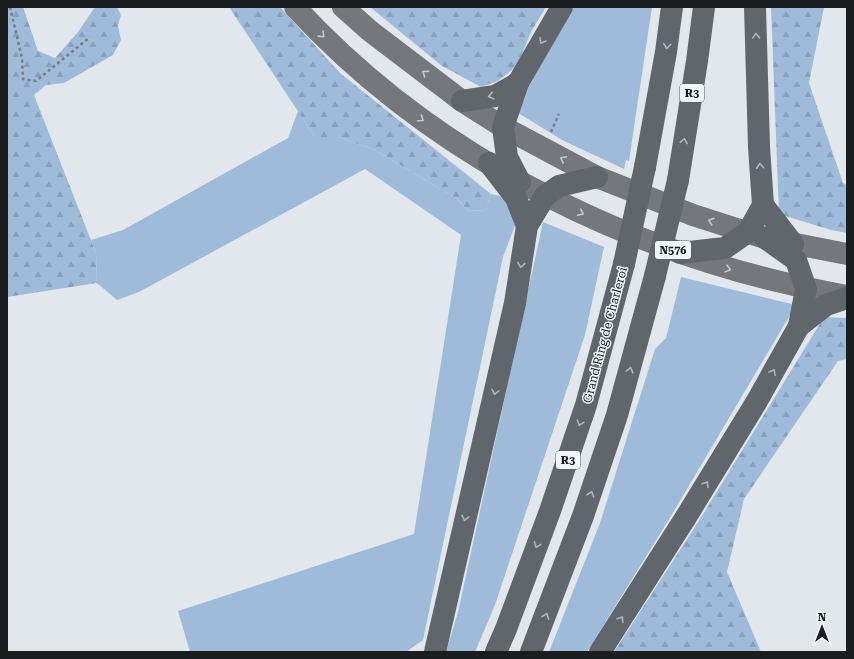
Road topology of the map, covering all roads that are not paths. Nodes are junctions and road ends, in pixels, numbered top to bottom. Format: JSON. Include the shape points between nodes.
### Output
{"nodes":[{"id":1,"x":294,"y":7,"type":"edge"},
{"id":2,"x":343,"y":7,"type":"edge"},
{"id":3,"x":562,"y":7,"type":"edge"},
{"id":4,"x":672,"y":7,"type":"edge"},
{"id":5,"x":704,"y":7,"type":"edge"},
{"id":6,"x":755,"y":7,"type":"edge"},
{"id":7,"x":518,"y":83,"type":"junction"},
{"id":8,"x":462,"y":100,"type":"junction"},
{"id":9,"x":503,"y":127,"type":"junction"},
{"id":10,"x":489,"y":163,"type":"junction"},
{"id":11,"x":597,"y":177,"type":"junction"},
{"id":12,"x":520,"y":182,"type":"junction"},
{"id":13,"x":545,"y":196,"type":"junction"},
{"id":14,"x":763,"y":205,"type":"junction"},
{"id":15,"x":527,"y":226,"type":"junction"},
{"id":16,"x":757,"y":235,"type":"junction"},
{"id":17,"x":793,"y":244,"type":"junction"},
{"id":18,"x":680,"y":253,"type":"junction"},
{"id":19,"x":847,"y":254,"type":"edge"},
{"id":20,"x":806,"y":289,"type":"junction"},
{"id":21,"x":847,"y":297,"type":"edge"},
{"id":22,"x":799,"y":326,"type":"junction"},
{"id":23,"x":434,"y":652,"type":"edge"},
{"id":24,"x":496,"y":652,"type":"edge"},
{"id":25,"x":531,"y":652,"type":"edge"},
{"id":26,"x":600,"y":652,"type":"edge"}],
"edges":[{"from":1,"to":10,"type":"main road","number":"N576","one_way":true,"via":[[354,66],[402,106]]},
{"from":8,"to":2,"type":"main road","one_way":true,"via":[[376,36]]},
{"from":3,"to":7,"type":"highway","one_way":true},
{"from":4,"to":24,"type":"highway","name":"Grand Ring de Charleroi","number":"R3","one_way":true,"bridge":true,"via":[[645,167],[624,264],[584,413],[548,518]]},
{"from":25,"to":5,"type":"highway","number":"R3","one_way":true,"bridge":true,"via":[[583,516],[617,415],[656,276],[678,180],[698,61]]},
{"from":14,"to":6,"type":"highway","one_way":true},
{"from":7,"to":8,"type":"highway","one_way":true,"via":[[495,96]]},
{"from":7,"to":9,"type":"highway"},
{"from":8,"to":9,"type":"main road"},
{"from":11,"to":9,"type":"main road","one_way":true},
{"from":9,"to":12,"type":"highway","via":[[507,157]]},
{"from":10,"to":12,"type":"main road","number":"N576"},
{"from":10,"to":15,"type":"highway","via":[[516,198]]},
{"from":11,"to":13,"type":"highway","via":[[560,186]]},
{"from":16,"to":11,"type":"main road","one_way":true,"via":[[693,215]]},
{"from":12,"to":13,"type":"main road","number":"N576"},
{"from":13,"to":15,"type":"highway"},
{"from":13,"to":18,"type":"main road","number":"N576","one_way":true,"via":[[604,224]]},
{"from":14,"to":16,"type":"highway"},
{"from":14,"to":17,"type":"highway"},
{"from":15,"to":23,"type":"highway","one_way":true,"via":[[515,303]]},
{"from":16,"to":17,"type":"main road"},
{"from":16,"to":18,"type":"highway","via":[[725,248]]},
{"from":16,"to":20,"type":"highway","via":[[796,260]]},
{"from":17,"to":19,"type":"main road"},
{"from":18,"to":20,"type":"main road","number":"N576","one_way":true,"via":[[718,266]]},
{"from":20,"to":21,"type":"main road","number":"N576"},
{"from":20,"to":22,"type":"highway"},
{"from":21,"to":22,"type":"highway","via":[[826,305]]},
{"from":26,"to":22,"type":"highway","one_way":true,"via":[[757,401]]}]}
